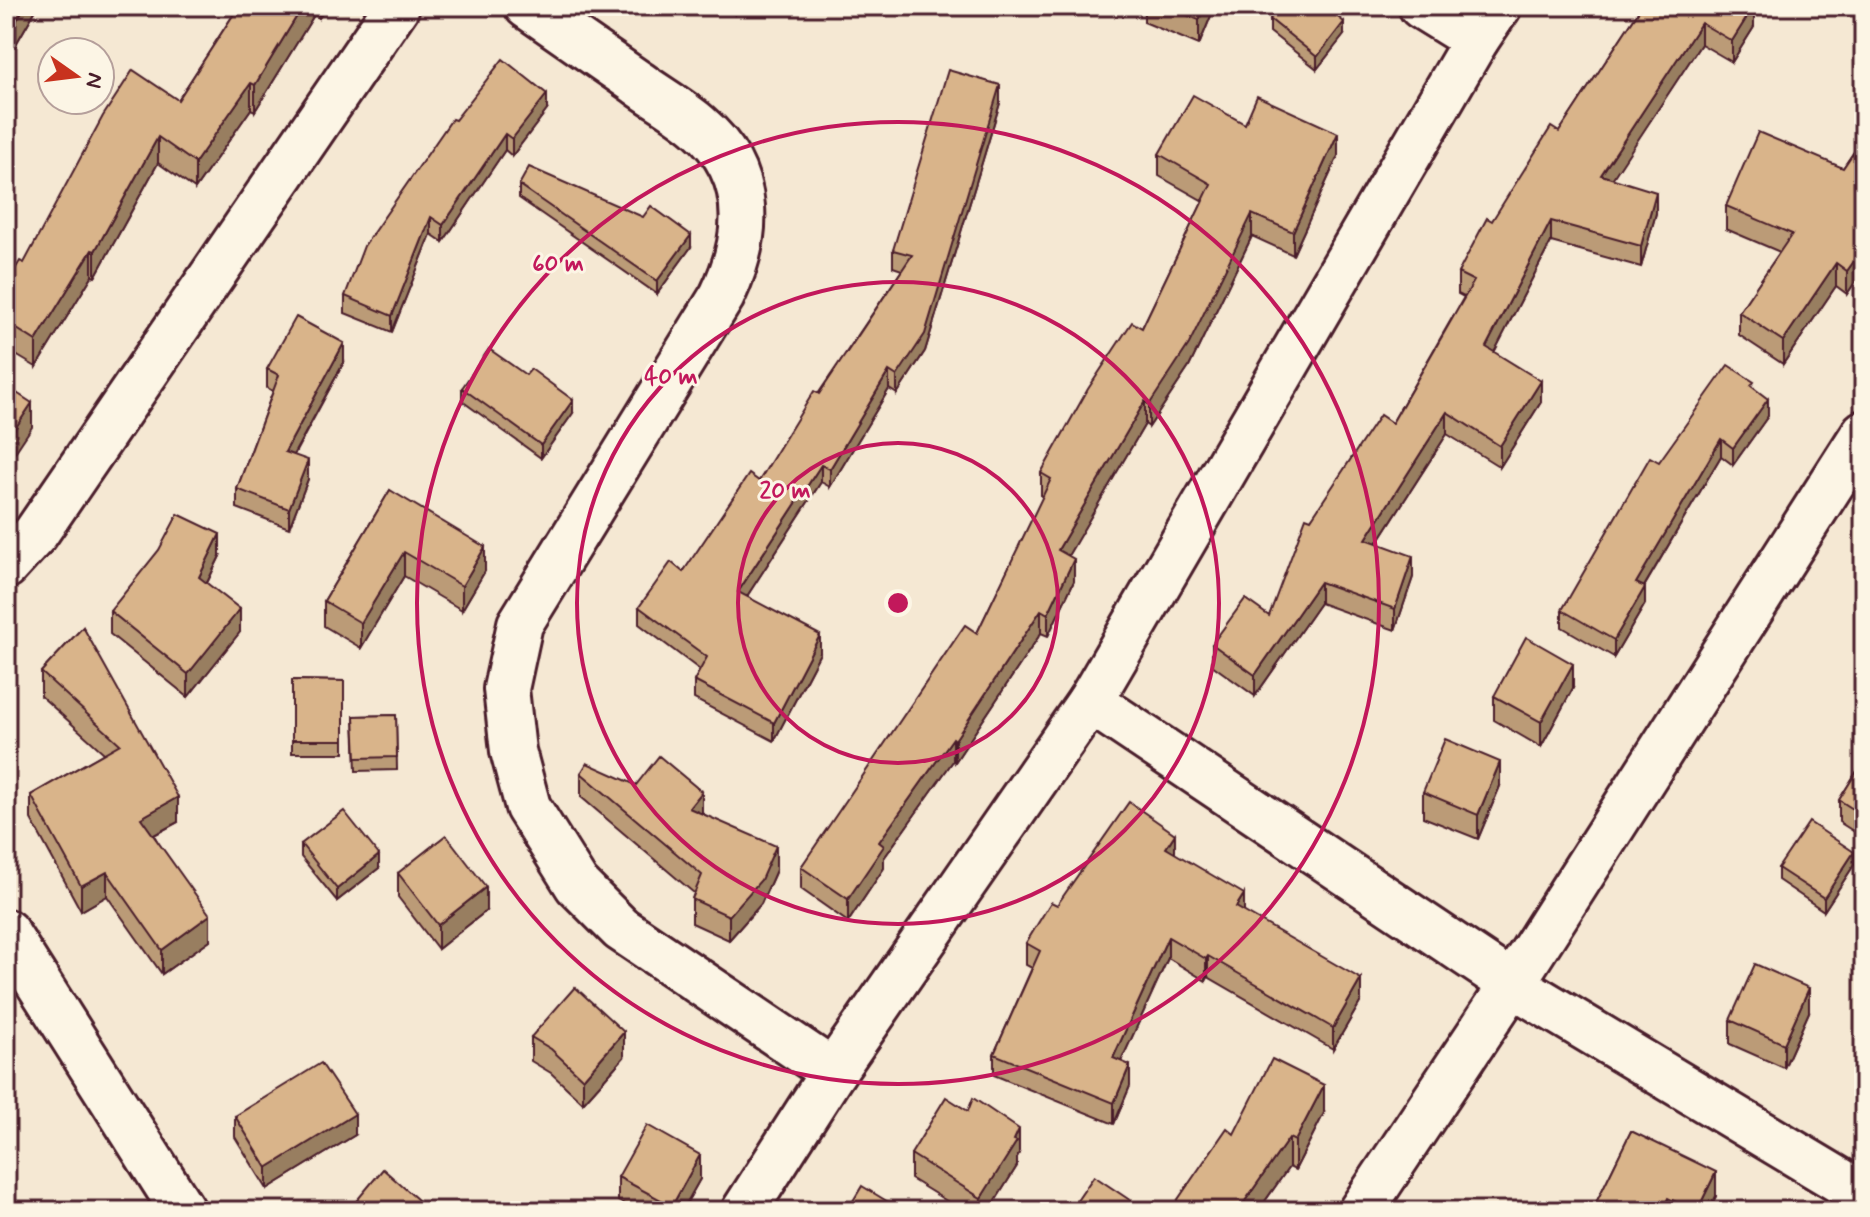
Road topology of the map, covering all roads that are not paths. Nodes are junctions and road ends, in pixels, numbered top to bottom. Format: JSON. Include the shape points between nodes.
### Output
{"nodes":[{"id":1,"x":397,"y":6,"type":"edge"},
{"id":2,"x":527,"y":6,"type":"edge"},
{"id":3,"x":1421,"y":6,"type":"edge"},
{"id":4,"x":1488,"y":23,"type":"edge"},
{"id":5,"x":1864,"y":433,"type":"edge"},
{"id":6,"x":6,"y":566,"type":"edge"},
{"id":7,"x":1090,"y":701,"type":"junction"},
{"id":8,"x":6,"y":932,"type":"edge"},
{"id":9,"x":1512,"y":984,"type":"junction"},
{"id":10,"x":833,"y":1072,"type":"junction"},
{"id":11,"x":1864,"y":1195,"type":"edge"},
{"id":12,"x":183,"y":1211,"type":"edge"},
{"id":13,"x":744,"y":1211,"type":"edge"},
{"id":14,"x":1361,"y":1211,"type":"edge"}],
"edges":[{"from":1,"to":6,"type":"street","via":[[36,533]]},
{"from":2,"to":10,"type":"street","via":[[699,126],[724,154],[741,194],[744,235],[722,296],[520,624],[506,689],[513,751],[528,807],[577,885],[621,929]]},
{"from":3,"to":4,"type":"street"},
{"from":4,"to":7,"type":"street"},
{"from":5,"to":9,"type":"street"},
{"from":7,"to":9,"type":"street"},
{"from":7,"to":10,"type":"street"},
{"from":8,"to":12,"type":"street"},
{"from":9,"to":11,"type":"street"},
{"from":9,"to":14,"type":"street"},
{"from":10,"to":13,"type":"street"}]}
